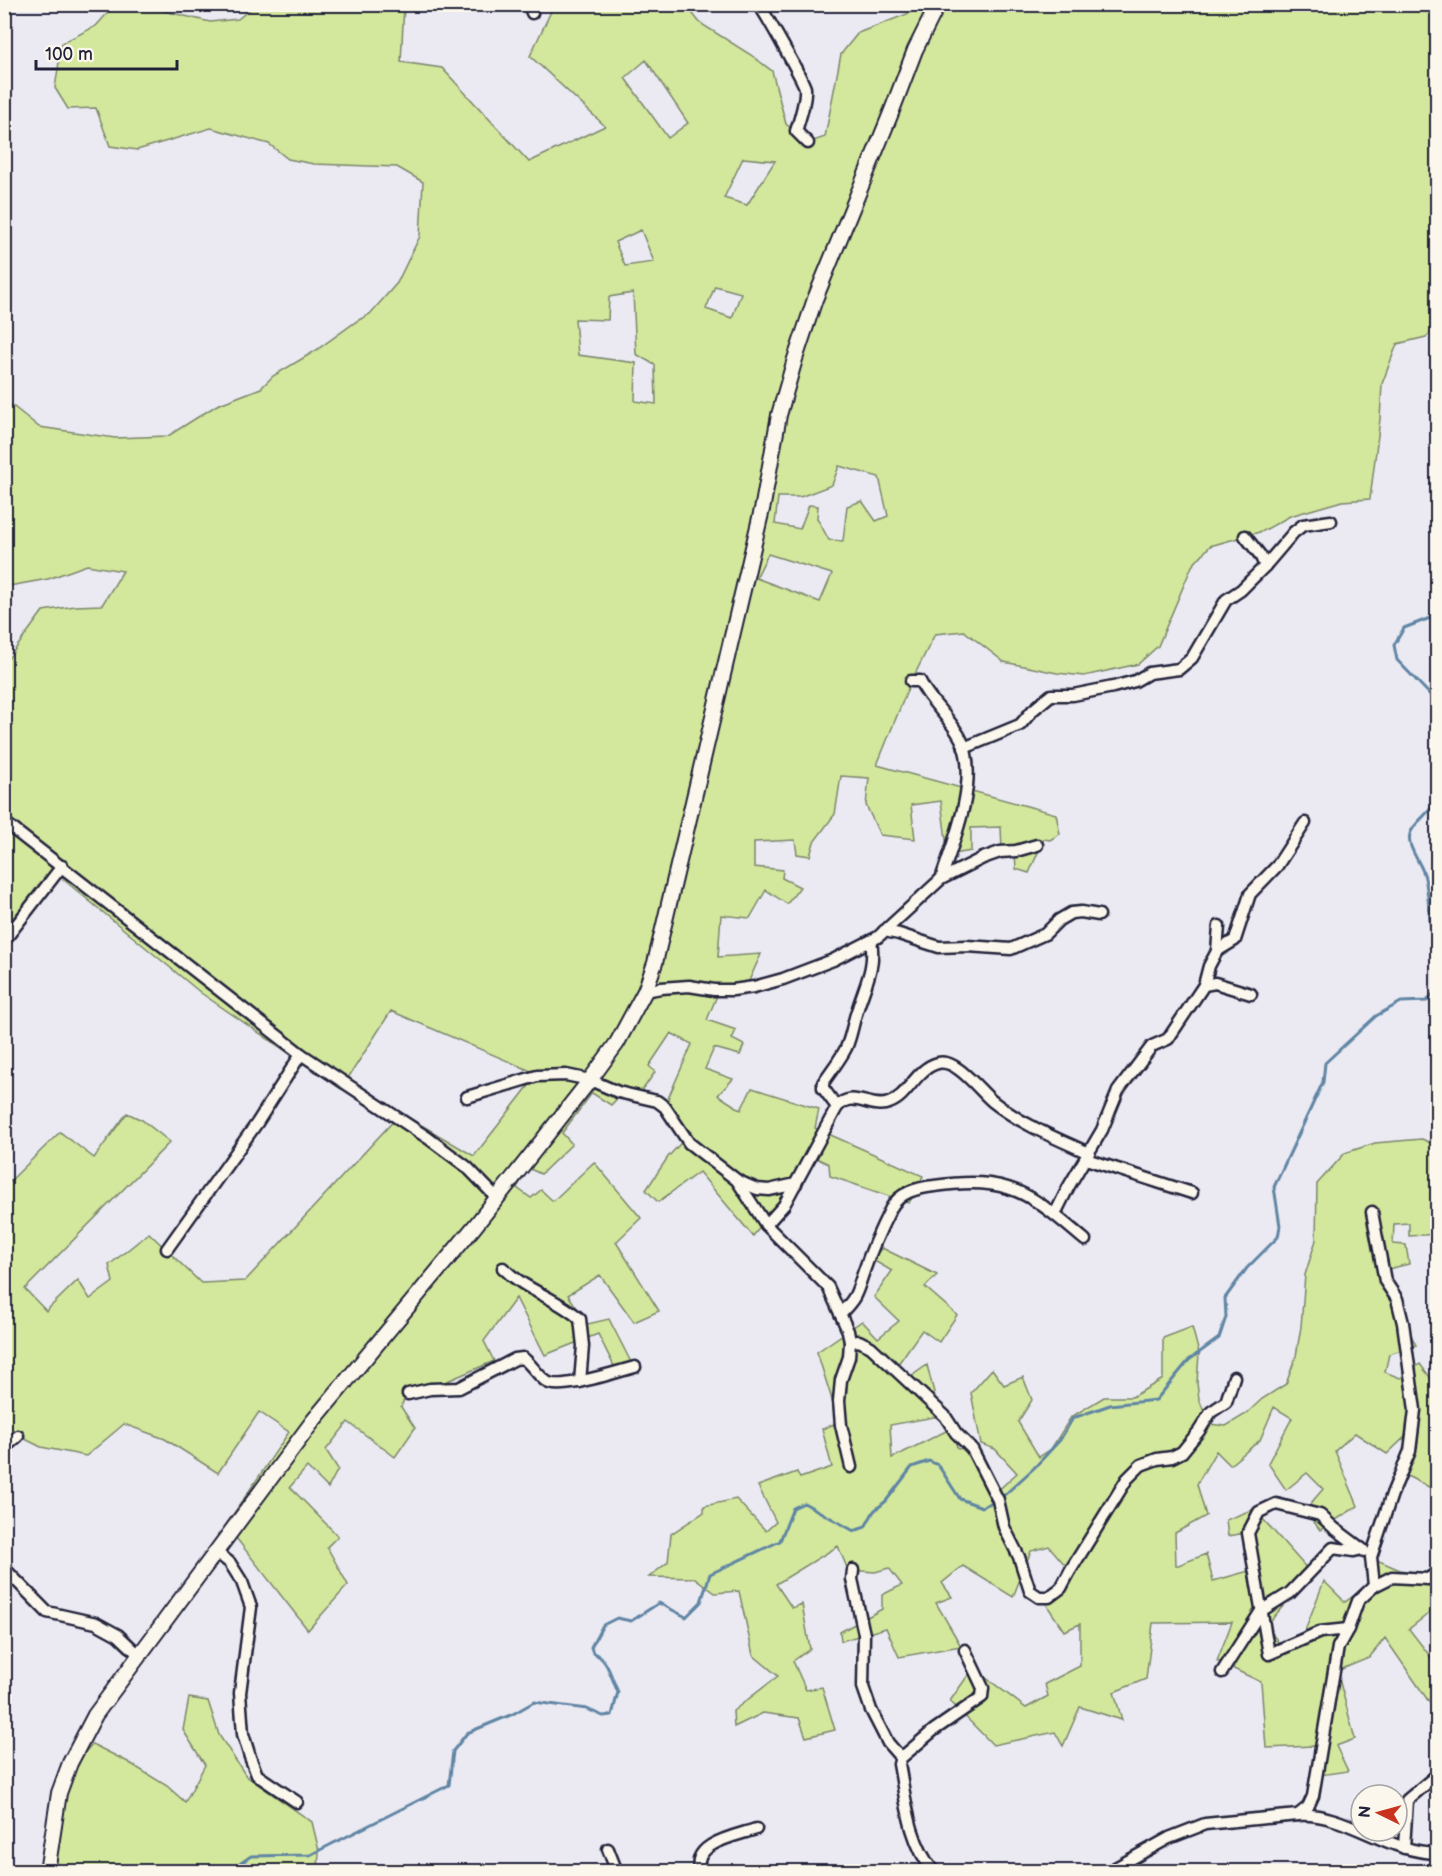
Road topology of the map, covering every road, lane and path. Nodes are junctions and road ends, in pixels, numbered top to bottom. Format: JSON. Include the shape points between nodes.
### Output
{"nodes":[{"id":1,"x":758,"y":4,"type":"edge"},
{"id":2,"x":938,"y":4,"type":"edge"},
{"id":3,"x":808,"y":143,"type":"dead end"},
{"id":4,"x":1331,"y":521,"type":"dead end"},
{"id":5,"x":1245,"y":536,"type":"dead end"},
{"id":6,"x":1265,"y":566,"type":"junction"},
{"id":7,"x":911,"y":681,"type":"dead end"},
{"id":8,"x":964,"y":748,"type":"junction"},
{"id":9,"x":4,"y":822,"type":"edge"},
{"id":10,"x":1305,"y":823,"type":"dead end"},
{"id":11,"x":1037,"y":845,"type":"dead end"},
{"id":12,"x":62,"y":866,"type":"junction"},
{"id":13,"x":941,"y":879,"type":"junction"},
{"id":14,"x":1099,"y":915,"type":"dead end"},
{"id":15,"x":1219,"y":926,"type":"dead end"},
{"id":16,"x":884,"y":932,"type":"junction"},
{"id":17,"x":4,"y":941,"type":"edge"},
{"id":18,"x":871,"y":941,"type":"junction"},
{"id":19,"x":1217,"y":951,"type":"junction"},
{"id":20,"x":1204,"y":985,"type":"junction"},
{"id":21,"x":645,"y":991,"type":"junction"},
{"id":22,"x":1251,"y":994,"type":"dead end"},
{"id":23,"x":301,"y":1054,"type":"junction"},
{"id":24,"x":590,"y":1080,"type":"junction"},
{"id":25,"x":467,"y":1097,"type":"dead end"},
{"id":26,"x":837,"y":1107,"type":"junction"},
{"id":27,"x":1087,"y":1156,"type":"junction"},
{"id":28,"x":738,"y":1181,"type":"junction"},
{"id":29,"x":796,"y":1184,"type":"junction"},
{"id":30,"x":1192,"y":1193,"type":"dead end"},
{"id":31,"x":497,"y":1198,"type":"junction"},
{"id":32,"x":1372,"y":1212,"type":"dead end"},
{"id":33,"x":1055,"y":1214,"type":"junction"},
{"id":34,"x":766,"y":1225,"type":"junction"},
{"id":35,"x":1085,"y":1240,"type":"dead end"},
{"id":36,"x":167,"y":1249,"type":"dead end"},
{"id":37,"x":503,"y":1268,"type":"dead end"},
{"id":38,"x":840,"y":1314,"type":"junction"},
{"id":39,"x":850,"y":1342,"type":"junction"},
{"id":40,"x":636,"y":1366,"type":"dead end"},
{"id":41,"x":1234,"y":1377,"type":"dead end"},
{"id":42,"x":580,"y":1382,"type":"junction"},
{"id":43,"x":408,"y":1394,"type":"dead end"},
{"id":44,"x":18,"y":1436,"type":"dead end"},
{"id":45,"x":4,"y":1444,"type":"edge"},
{"id":46,"x":850,"y":1467,"type":"dead end"},
{"id":47,"x":1362,"y":1549,"type":"junction"},
{"id":48,"x":216,"y":1552,"type":"junction"},
{"id":49,"x":1371,"y":1557,"type":"junction"},
{"id":50,"x":4,"y":1568,"type":"edge"},
{"id":51,"x":853,"y":1570,"type":"dead end"},
{"id":52,"x":1437,"y":1572,"type":"edge"},
{"id":53,"x":1374,"y":1586,"type":"junction"},
{"id":54,"x":1261,"y":1611,"type":"junction"},
{"id":55,"x":1348,"y":1629,"type":"junction"},
{"id":56,"x":965,"y":1650,"type":"dead end"},
{"id":57,"x":139,"y":1655,"type":"junction"},
{"id":58,"x":1222,"y":1672,"type":"dead end"},
{"id":59,"x":901,"y":1758,"type":"junction"},
{"id":60,"x":1437,"y":1774,"type":"edge"},
{"id":61,"x":297,"y":1802,"type":"dead end"},
{"id":62,"x":1299,"y":1815,"type":"junction"},
{"id":63,"x":756,"y":1829,"type":"dead end"},
{"id":64,"x":1404,"y":1848,"type":"junction"},
{"id":65,"x":608,"y":1849,"type":"dead end"},
{"id":66,"x":1437,"y":1853,"type":"edge"},
{"id":67,"x":47,"y":1872,"type":"edge"},
{"id":68,"x":617,"y":1872,"type":"edge"},
{"id":69,"x":700,"y":1872,"type":"edge"},
{"id":70,"x":934,"y":1872,"type":"edge"},
{"id":71,"x":1108,"y":1872,"type":"edge"}],
"edges":[{"from":1,"to":3,"type":"street","via":[[805,88],[796,131]]},
{"from":2,"to":21,"type":"main road","via":[[915,50],[815,299],[792,370],[779,415],[744,589],[655,963]]},
{"from":4,"to":6,"type":"street","via":[[1303,525]]},
{"from":5,"to":6,"type":"street"},
{"from":6,"to":8,"type":"street","via":[[1226,600],[1191,658],[1179,669],[1072,695],[1051,694],[1020,726]]},
{"from":7,"to":8,"type":"street","via":[[920,681]]},
{"from":8,"to":13,"type":"street","via":[[968,782]]},
{"from":9,"to":12,"type":"street"},
{"from":10,"to":19,"type":"street","via":[[1277,866],[1250,894],[1235,940]]},
{"from":11,"to":13,"type":"street","via":[[983,858]]},
{"from":12,"to":17,"type":"street"},
{"from":12,"to":23,"type":"street"},
{"from":13,"to":16,"type":"street"},
{"from":14,"to":16,"type":"street","via":[[1071,914],[1045,934],[1011,949],[939,947]]},
{"from":15,"to":19,"type":"street"},
{"from":16,"to":18,"type":"street"},
{"from":18,"to":21,"type":"street","via":[[833,960],[754,987],[714,990],[675,986]]},
{"from":18,"to":26,"type":"street","via":[[870,976],[845,1049],[823,1083]]},
{"from":19,"to":20,"type":"street"},
{"from":20,"to":22,"type":"street","via":[[1215,983]]},
{"from":20,"to":27,"type":"street","via":[[1168,1039],[1152,1046],[1118,1091]]},
{"from":21,"to":24,"type":"main road","via":[[617,1043]]},
{"from":23,"to":31,"type":"street","via":[[436,1144],[467,1167]]},
{"from":23,"to":36,"type":"street"},
{"from":24,"to":25,"type":"street","via":[[566,1075],[537,1076]]},
{"from":24,"to":28,"type":"street","via":[[618,1092],[657,1101],[689,1143]]},
{"from":24,"to":31,"type":"main road"},
{"from":26,"to":27,"type":"street","via":[[852,1099],[888,1103],[926,1068],[939,1062],[953,1064],[1011,1114]]},
{"from":26,"to":29,"type":"street"},
{"from":27,"to":30,"type":"street"},
{"from":27,"to":33,"type":"street"},
{"from":28,"to":29,"type":"street","via":[[769,1190]]},
{"from":28,"to":34,"type":"street"},
{"from":29,"to":34,"type":"street"},
{"from":31,"to":48,"type":"main road","via":[[313,1421]]},
{"from":32,"to":49,"type":"street","via":[[1385,1281],[1397,1299],[1403,1323],[1415,1410],[1410,1451]]},
{"from":33,"to":35,"type":"street"},
{"from":33,"to":38,"type":"street","via":[[1030,1197],[985,1182],[954,1183],[903,1194],[892,1206],[858,1292]]},
{"from":34,"to":38,"type":"street","via":[[828,1287]]},
{"from":37,"to":42,"type":"street","via":[[516,1281],[580,1319]]},
{"from":38,"to":39,"type":"street"},
{"from":39,"to":41,"type":"street","via":[[872,1347],[945,1416],[972,1449],[998,1500],[1004,1527],[1030,1591],[1039,1597],[1049,1597],[1061,1588],[1127,1479],[1141,1465],[1182,1452],[1211,1412],[1226,1402]]},
{"from":39,"to":46,"type":"street","via":[[839,1401]]},
{"from":40,"to":42,"type":"street"},
{"from":42,"to":43,"type":"street","via":[[554,1385],[523,1358],[459,1388]]},
{"from":44,"to":45,"type":"street"},
{"from":47,"to":49,"type":"street"},
{"from":47,"to":54,"type":"street","via":[[1333,1548],[1290,1593]]},
{"from":47,"to":54,"type":"street","via":[[1320,1515],[1276,1504],[1259,1512],[1248,1533]]},
{"from":48,"to":57,"type":"main road"},
{"from":48,"to":61,"type":"street","via":[[230,1563],[251,1607],[240,1694],[243,1734],[250,1757],[257,1775]]},
{"from":49,"to":53,"type":"street"},
{"from":50,"to":57,"type":"street","via":[[47,1612],[96,1623],[118,1635]]},
{"from":51,"to":59,"type":"street","via":[[864,1634],[863,1688],[888,1743]]},
{"from":52,"to":53,"type":"street","via":[[1428,1579],[1392,1577]]},
{"from":53,"to":55,"type":"street","via":[[1358,1601]]},
{"from":54,"to":55,"type":"street","via":[[1269,1654],[1320,1632]]},
{"from":54,"to":58,"type":"street"},
{"from":55,"to":62,"type":"street","via":[[1338,1647],[1313,1796]]},
{"from":56,"to":59,"type":"street","via":[[983,1688],[982,1697]]},
{"from":57,"to":67,"type":"main road","via":[[95,1715],[70,1763],[59,1793]]},
{"from":59,"to":70,"type":"street","via":[[909,1822]]},
{"from":60,"to":64,"type":"street","via":[[1407,1800]]},
{"from":62,"to":64,"type":"street","via":[[1335,1819]]},
{"from":62,"to":71,"type":"street","via":[[1205,1824],[1169,1838]]},
{"from":63,"to":69,"type":"street","via":[[706,1847],[697,1863]]},
{"from":64,"to":66,"type":"street"},
{"from":65,"to":68,"type":"street"}]}
